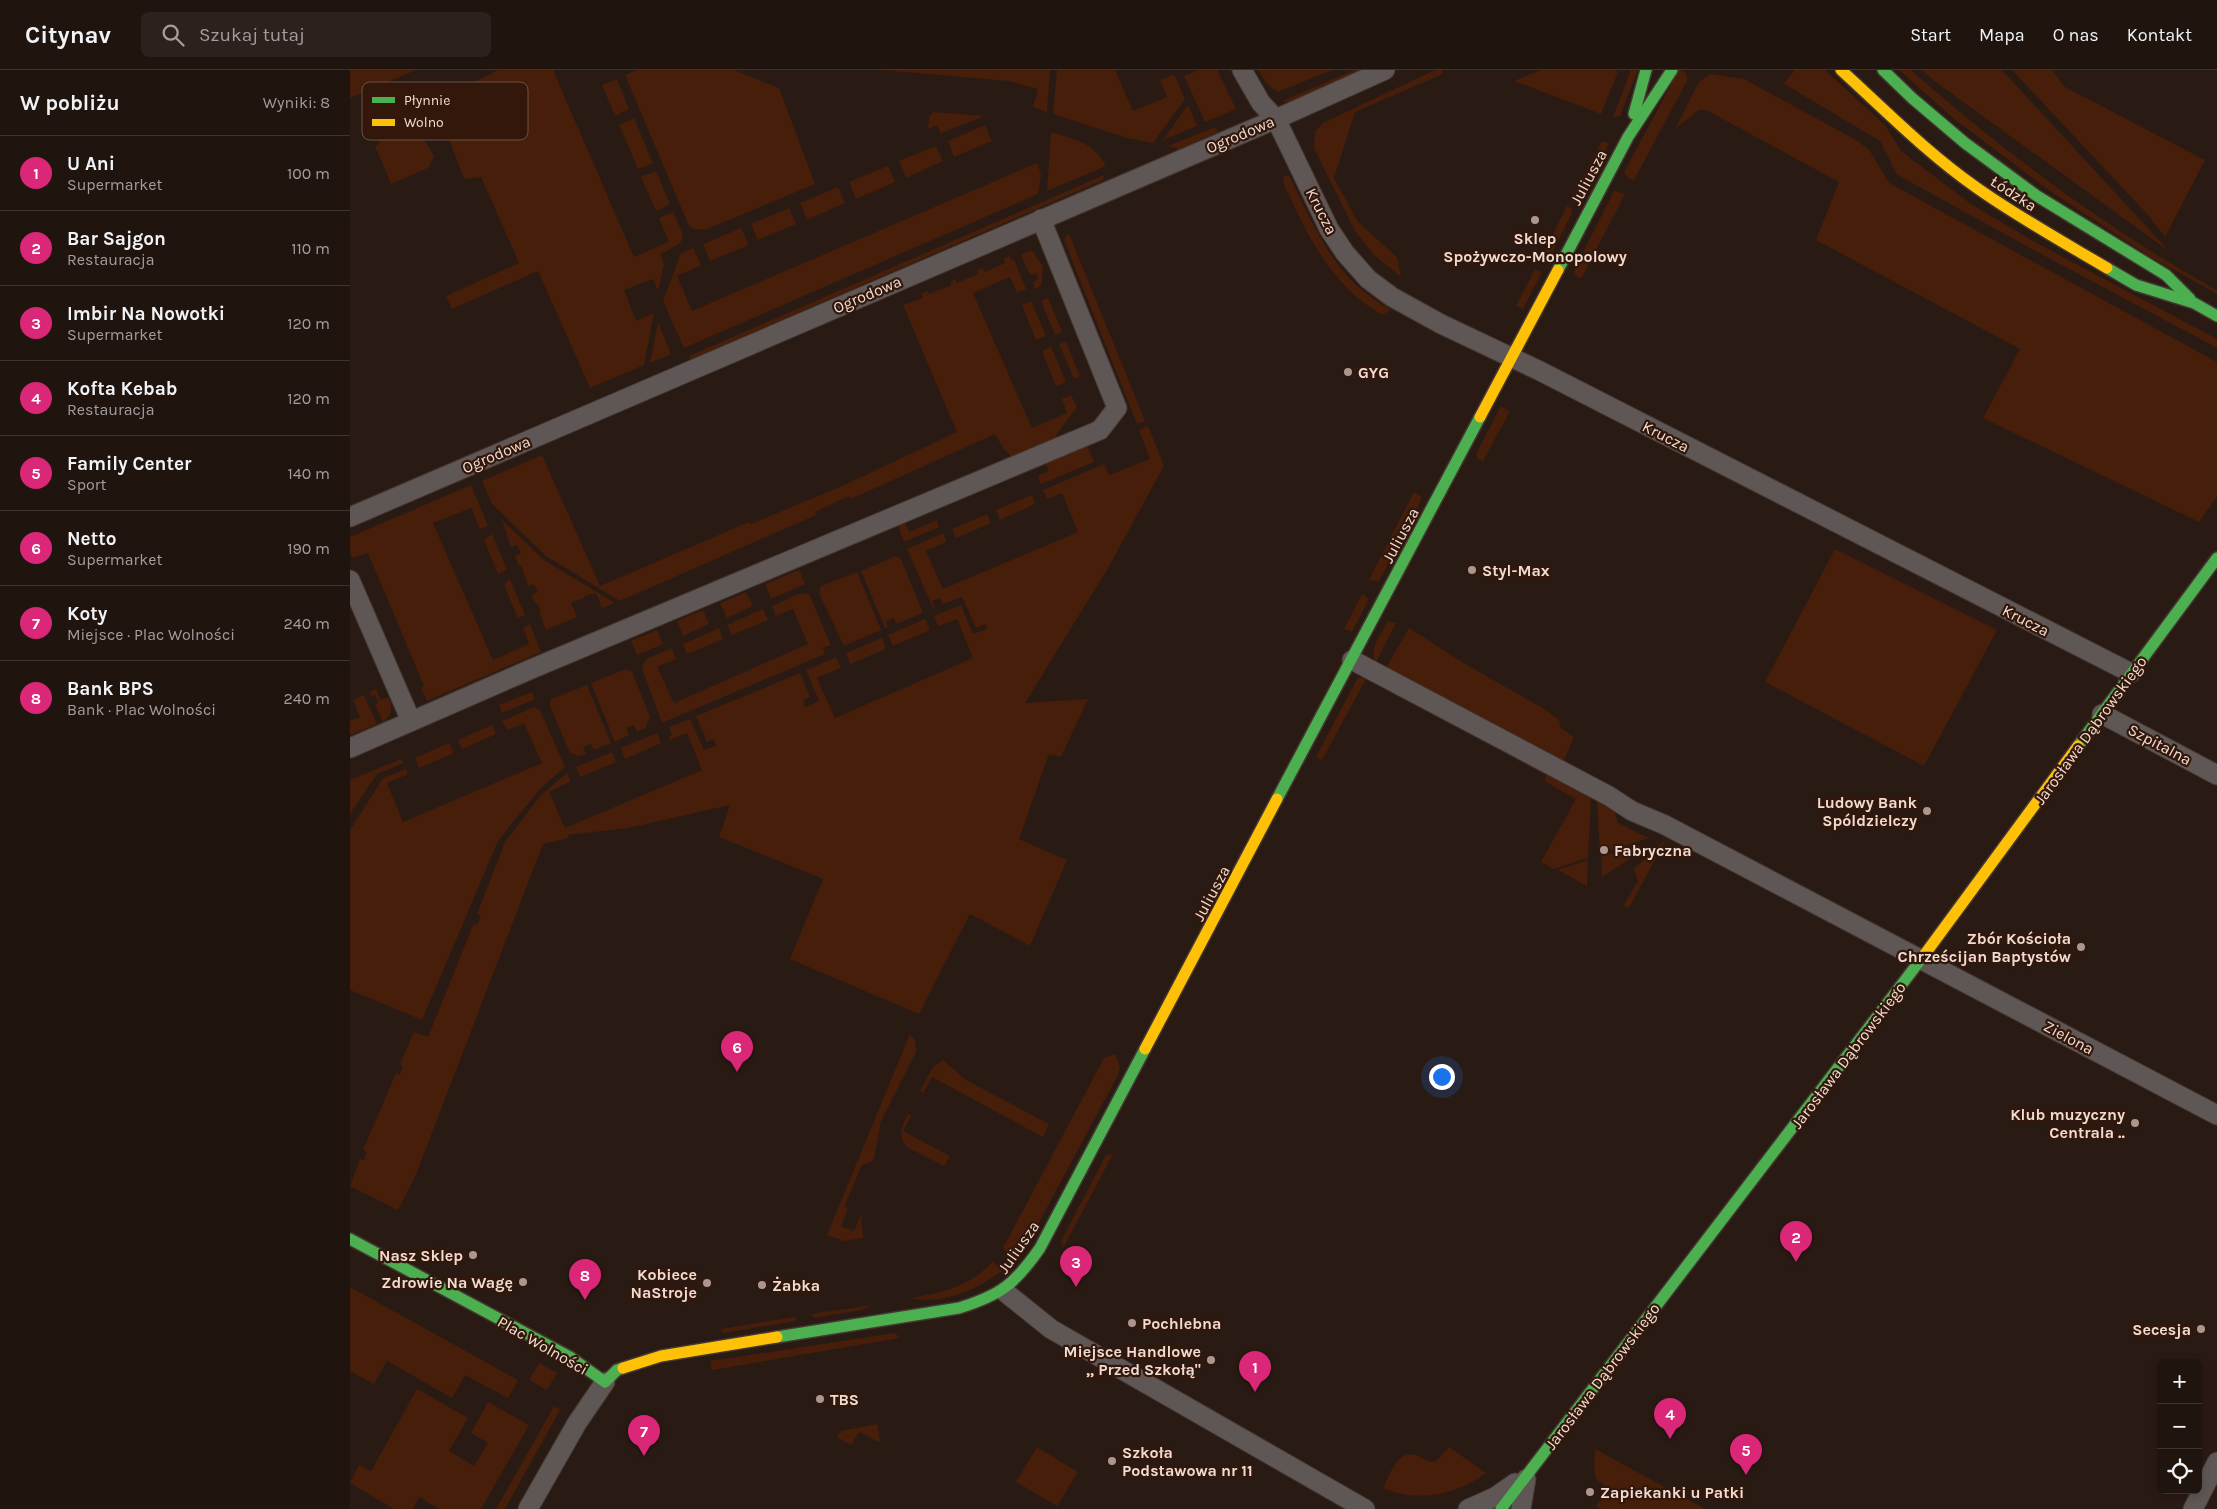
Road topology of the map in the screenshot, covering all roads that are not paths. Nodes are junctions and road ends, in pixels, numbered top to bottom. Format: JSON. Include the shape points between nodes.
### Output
{"nodes":[{"id":1,"x":1242,"y":70,"type":"edge"},
{"id":2,"x":1385,"y":70,"type":"edge"},
{"id":3,"x":1646,"y":70,"type":"edge"},
{"id":4,"x":1672,"y":70,"type":"edge"},
{"id":5,"x":1841,"y":70,"type":"edge"},
{"id":6,"x":1883,"y":70,"type":"edge"},
{"id":7,"x":1276,"y":119,"type":"junction"},
{"id":8,"x":1628,"y":137,"type":"junction"},
{"id":9,"x":1041,"y":219,"type":"junction"},
{"id":10,"x":2194,"y":303,"type":"junction"},
{"id":11,"x":2217,"y":316,"type":"edge"},
{"id":12,"x":1511,"y":357,"type":"junction"},
{"id":13,"x":350,"y":517,"type":"edge"},
{"id":14,"x":2217,"y":558,"type":"edge"},
{"id":15,"x":350,"y":580,"type":"edge"},
{"id":16,"x":1352,"y":660,"type":"junction"},
{"id":17,"x":2131,"y":673,"type":"junction"},
{"id":18,"x":2102,"y":714,"type":"junction"},
{"id":19,"x":411,"y":720,"type":"junction"},
{"id":20,"x":350,"y":748,"type":"edge"},
{"id":21,"x":2217,"y":775,"type":"edge"},
{"id":22,"x":1921,"y":959,"type":"junction"},
{"id":23,"x":2217,"y":1115,"type":"edge"},
{"id":24,"x":350,"y":1239,"type":"edge"},
{"id":25,"x":1005,"y":1292,"type":"junction"},
{"id":26,"x":605,"y":1382,"type":"junction"},
{"id":27,"x":2217,"y":1462,"type":"edge"},
{"id":28,"x":1527,"y":1476,"type":"junction"},
{"id":29,"x":528,"y":1509,"type":"edge"},
{"id":30,"x":1365,"y":1509,"type":"edge"},
{"id":31,"x":1468,"y":1509,"type":"edge"},
{"id":32,"x":1501,"y":1509,"type":"edge"},
{"id":33,"x":1521,"y":1509,"type":"edge"},
{"id":34,"x":2193,"y":1509,"type":"edge"}],
"edges":[{"from":1,"to":7,"type":"street","name":"Krucza","via":[[1261,103]]},
{"from":2,"to":7,"type":"street","name":"Ogrodowa"},
{"from":3,"to":8,"type":"street","name":"Juliusza"},
{"from":4,"to":8,"type":"street","name":"Juliusza"},
{"from":5,"to":10,"type":"street","name":"Łódzka","via":[[1929,150],[2025,220],[2136,285]]},
{"from":6,"to":10,"type":"street","name":"Łódzka","via":[[1965,143],[2037,196],[2166,275]]},
{"from":7,"to":9,"type":"street","name":"Ogrodowa"},
{"from":7,"to":12,"type":"street","name":"Krucza","via":[[1328,228],[1368,280],[1433,320]]},
{"from":8,"to":12,"type":"street","name":"Juliusza"},
{"from":9,"to":13,"type":"street","name":"Ogrodowa"},
{"from":9,"to":19,"type":"street","via":[[1117,408],[1100,430]]},
{"from":10,"to":11,"type":"street","name":"Łódzka"},
{"from":12,"to":16,"type":"street","name":"Juliusza"},
{"from":12,"to":17,"type":"street","name":"Krucza"},
{"from":14,"to":17,"type":"street","name":"Jarosława Dąbrowskiego"},
{"from":15,"to":19,"type":"street"},
{"from":16,"to":22,"type":"street","via":[[1609,796],[1632,812],[1665,825]]},
{"from":16,"to":25,"type":"street","name":"Juliusza","via":[[1040,1248],[1021,1276]]},
{"from":17,"to":18,"type":"street","name":"Jarosława Dąbrowskiego"},
{"from":18,"to":21,"type":"street","name":"Szpitalna"},
{"from":18,"to":22,"type":"street","name":"Jarosława Dąbrowskiego"},
{"from":19,"to":20,"type":"street"},
{"from":22,"to":23,"type":"street","name":"Zielona"},
{"from":22,"to":28,"type":"street","name":"Jarosława Dąbrowskiego"},
{"from":24,"to":26,"type":"street","name":"Plac Wolności","via":[[570,1357]]},
{"from":25,"to":26,"type":"street","name":"Juliusza","via":[[959,1308],[662,1356],[616,1370]]},
{"from":25,"to":30,"type":"street","via":[[1051,1329]]},
{"from":26,"to":29,"type":"street","name":"Plac Wolności","via":[[577,1423]]},
{"from":27,"to":34,"type":"street"},
{"from":28,"to":31,"type":"street","via":[[1495,1497]]},
{"from":28,"to":32,"type":"street","name":"Jarosława Dąbrowskiego"},
{"from":28,"to":33,"type":"street","name":"Jarosława Dąbrowskiego"}]}
